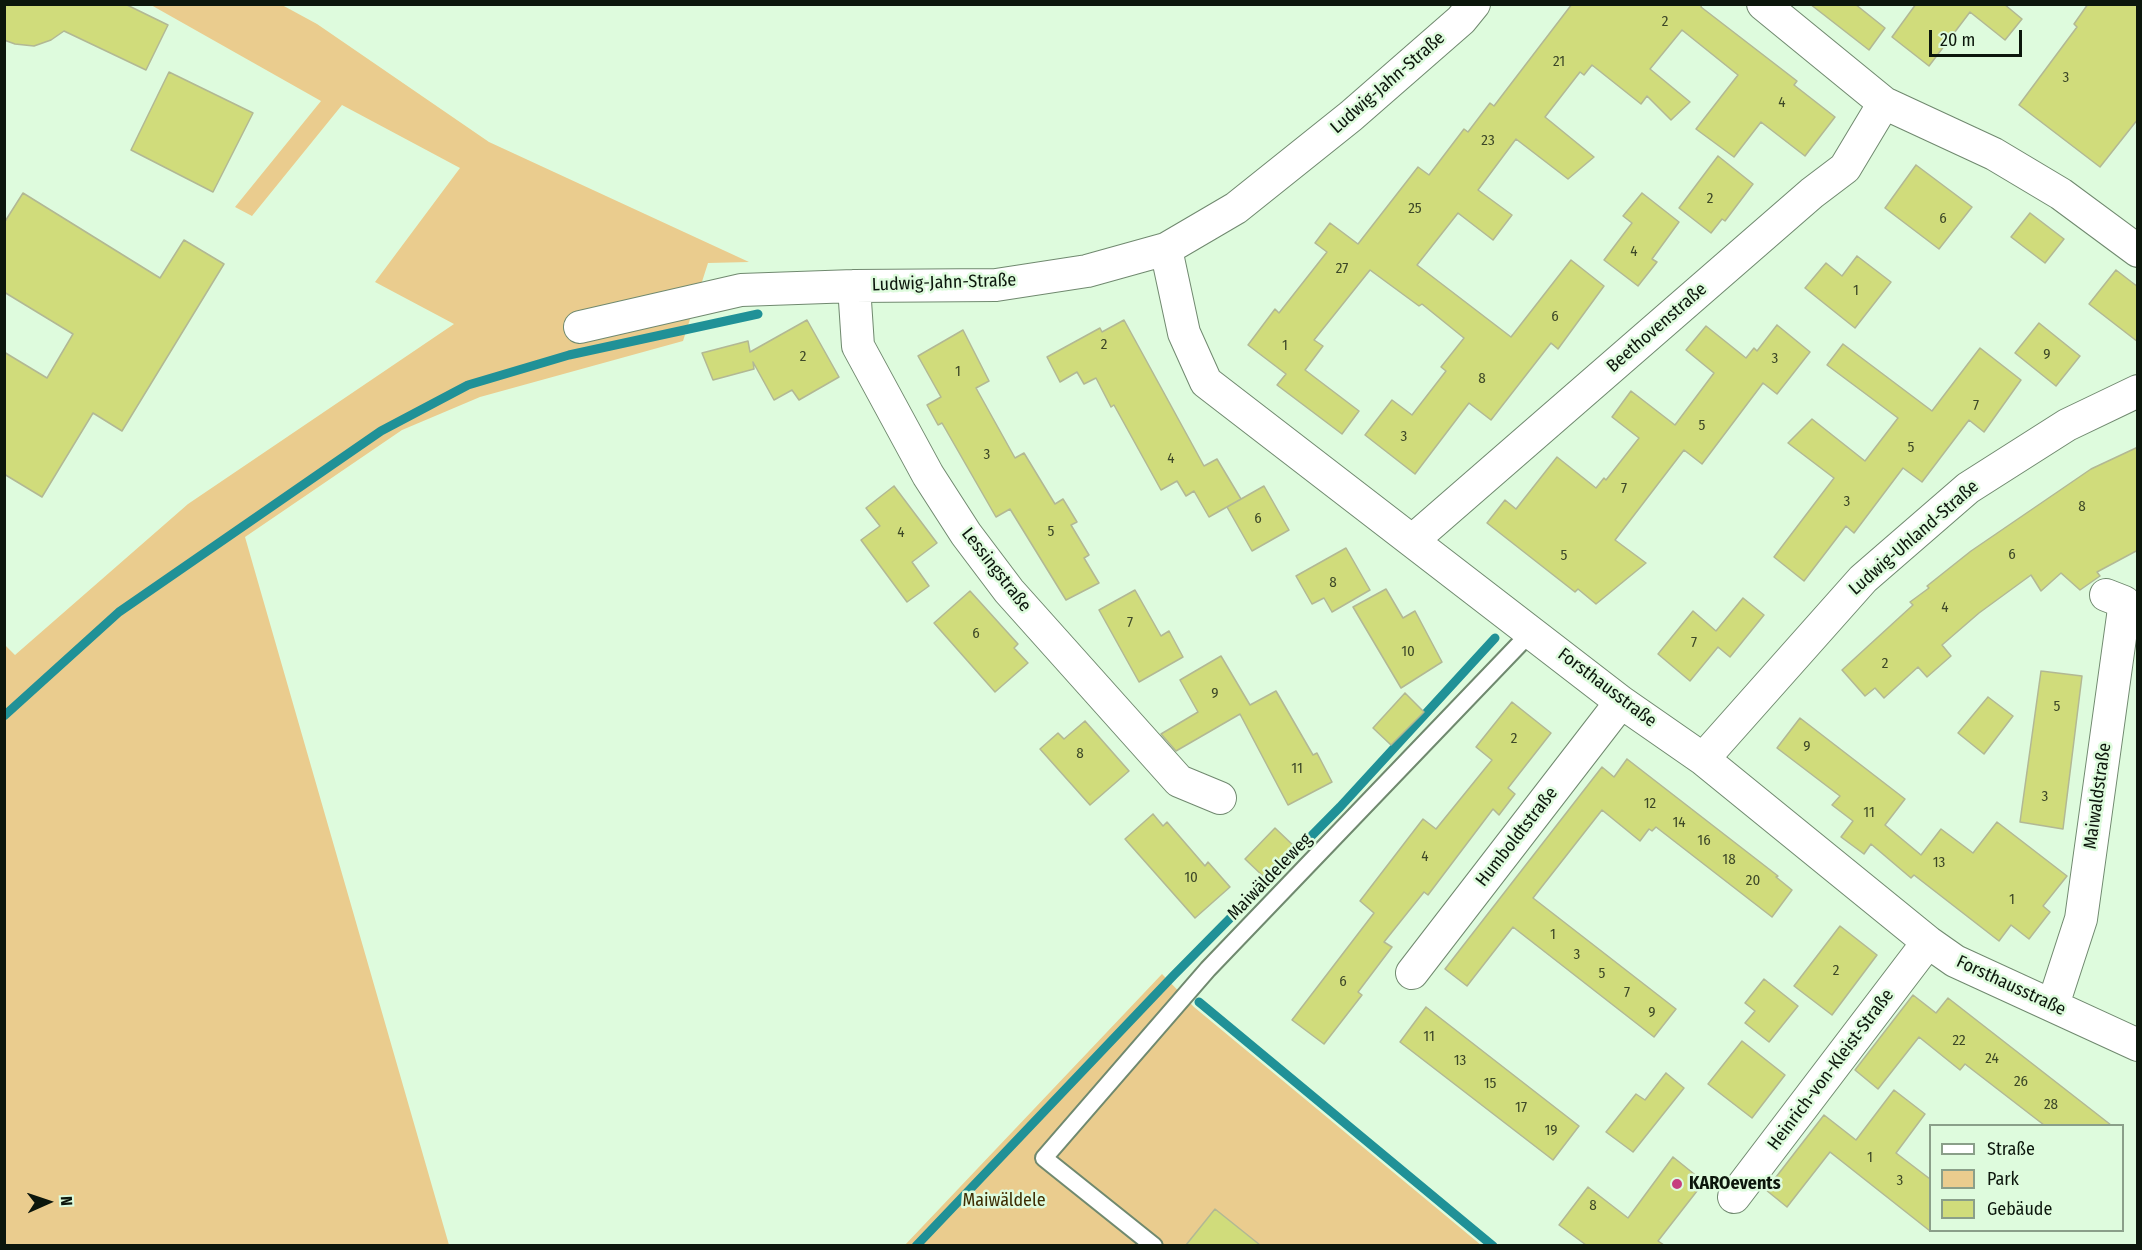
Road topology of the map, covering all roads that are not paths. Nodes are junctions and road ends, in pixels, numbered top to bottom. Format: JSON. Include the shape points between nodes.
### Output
{"nodes":[{"id":1,"x":1474,"y":4,"type":"edge"},
{"id":2,"x":1763,"y":4,"type":"edge"},
{"id":3,"x":1884,"y":103,"type":"junction"},
{"id":4,"x":1166,"y":249,"type":"junction"},
{"id":5,"x":2138,"y":251,"type":"edge"},
{"id":6,"x":854,"y":286,"type":"junction"},
{"id":7,"x":580,"y":327,"type":"dead end"},
{"id":8,"x":2138,"y":391,"type":"edge"},
{"id":9,"x":1413,"y":540,"type":"junction"},
{"id":10,"x":2106,"y":595,"type":"dead end"},
{"id":11,"x":1532,"y":631,"type":"junction"},
{"id":12,"x":1621,"y":702,"type":"junction"},
{"id":13,"x":1703,"y":759,"type":"junction"},
{"id":14,"x":1220,"y":798,"type":"dead end"},
{"id":15,"x":1928,"y":942,"type":"junction"},
{"id":16,"x":1412,"y":973,"type":"dead end"},
{"id":17,"x":2053,"y":1005,"type":"junction"},
{"id":18,"x":2138,"y":1045,"type":"edge"},
{"id":19,"x":1734,"y":1197,"type":"dead end"},
{"id":20,"x":1154,"y":1245,"type":"edge"}],
"edges":[{"from":1,"to":4,"type":"street","name":"Ludwig-Jahn-Straße","via":[[1461,20],[1351,116],[1236,208]]},
{"from":2,"to":3,"type":"street"},
{"from":3,"to":5,"type":"street","via":[[1994,154],[2061,194]]},
{"from":3,"to":9,"type":"street","name":"Beethovenstraße","via":[[1845,168]]},
{"from":4,"to":6,"type":"street","name":"Ludwig-Jahn-Straße","via":[[1087,271],[996,285]]},
{"from":4,"to":9,"type":"street","name":"Forsthausstraße","via":[[1184,333],[1206,382]]},
{"from":6,"to":7,"type":"street","name":"Ludwig-Jahn-Straße","via":[[741,290]]},
{"from":6,"to":14,"type":"street","name":"Lessingstraße","via":[[858,346],[928,475],[966,534],[1010,591],[1179,781]]},
{"from":8,"to":13,"type":"street","name":"Ludwig-Uhland-Straße","via":[[2067,424],[1968,488],[1863,579]]},
{"from":9,"to":11,"type":"street","name":"Forsthausstraße"},
{"from":10,"to":17,"type":"street","name":"Maiwaldstraße","via":[[2124,602],[2123,616],[2081,919]]},
{"from":11,"to":12,"type":"street","name":"Forsthausstraße"},
{"from":11,"to":20,"type":"lane","name":"Maiwäldeleweg","via":[[1208,969],[1044,1158]]},
{"from":12,"to":13,"type":"street","name":"Forsthausstraße"},
{"from":12,"to":16,"type":"street","name":"Humboldtstraße"},
{"from":13,"to":15,"type":"street","name":"Forsthausstraße"},
{"from":15,"to":17,"type":"street","name":"Forsthausstraße","via":[[1954,961]]},
{"from":15,"to":19,"type":"street","name":"Heinrich-von-Kleist-Straße"},
{"from":17,"to":18,"type":"street","name":"Forsthausstraße"}]}
